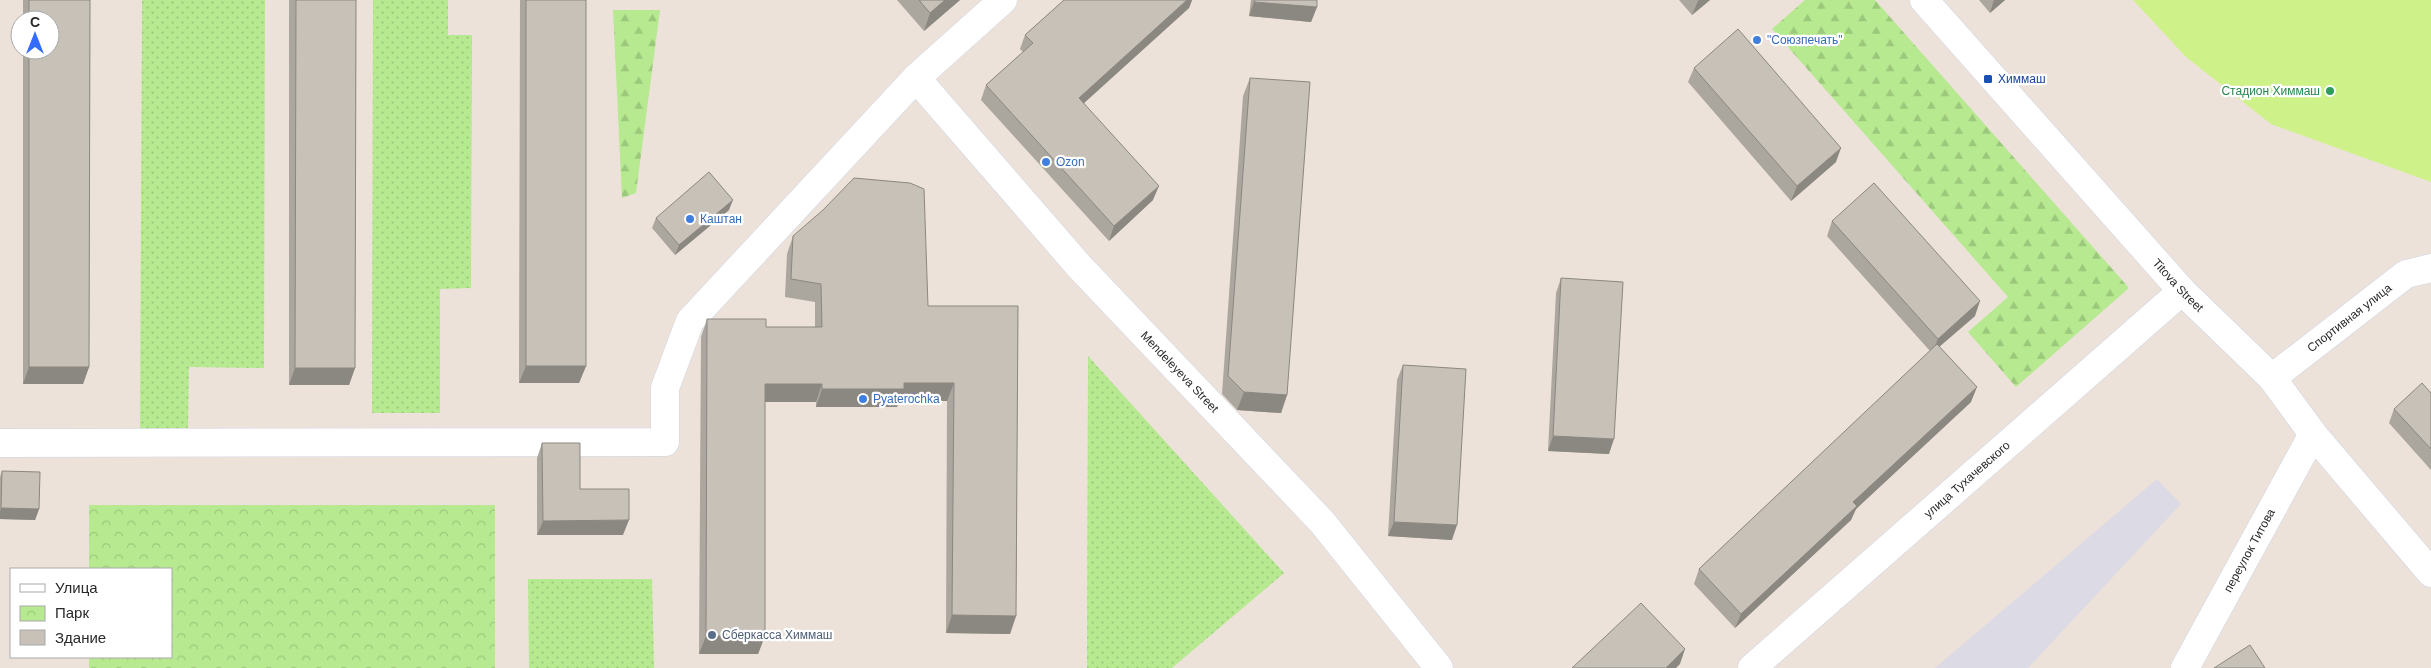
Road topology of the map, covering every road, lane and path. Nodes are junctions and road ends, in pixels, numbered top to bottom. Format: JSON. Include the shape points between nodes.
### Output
{"nodes":[{"id":1,"x":1003,"y":0,"type":"edge"},
{"id":2,"x":1924,"y":0,"type":"edge"},
{"id":3,"x":916,"y":78,"type":"junction"},
{"id":4,"x":2431,"y":268,"type":"edge"},
{"id":5,"x":2182,"y":292,"type":"junction"},
{"id":6,"x":2272,"y":378,"type":"junction"},
{"id":7,"x":2313,"y":434,"type":"junction"},
{"id":8,"x":0,"y":443,"type":"edge"},
{"id":9,"x":2431,"y":573,"type":"edge"},
{"id":10,"x":1439,"y":668,"type":"edge"},
{"id":11,"x":1752,"y":668,"type":"edge"},
{"id":12,"x":2186,"y":668,"type":"edge"}],
"edges":[{"from":1,"to":3,"type":"street"},
{"from":2,"to":5,"type":"street","name":"Titova Street"},
{"from":3,"to":8,"type":"street","via":[[690,321],[665,388],[665,442]]},
{"from":3,"to":10,"type":"street","name":"Mendeleyeva Street","via":[[1078,265],[1322,522]]},
{"from":4,"to":6,"type":"street","name":"Спортивная улица","via":[[2406,274]]},
{"from":5,"to":6,"type":"street","name":"Titova Street"},
{"from":5,"to":11,"type":"street","name":"улица Тухачевского"},
{"from":6,"to":7,"type":"street","name":"Titova Street"},
{"from":7,"to":9,"type":"street","name":"Titova Street"},
{"from":7,"to":12,"type":"street","name":"переулок Титова"}]}
